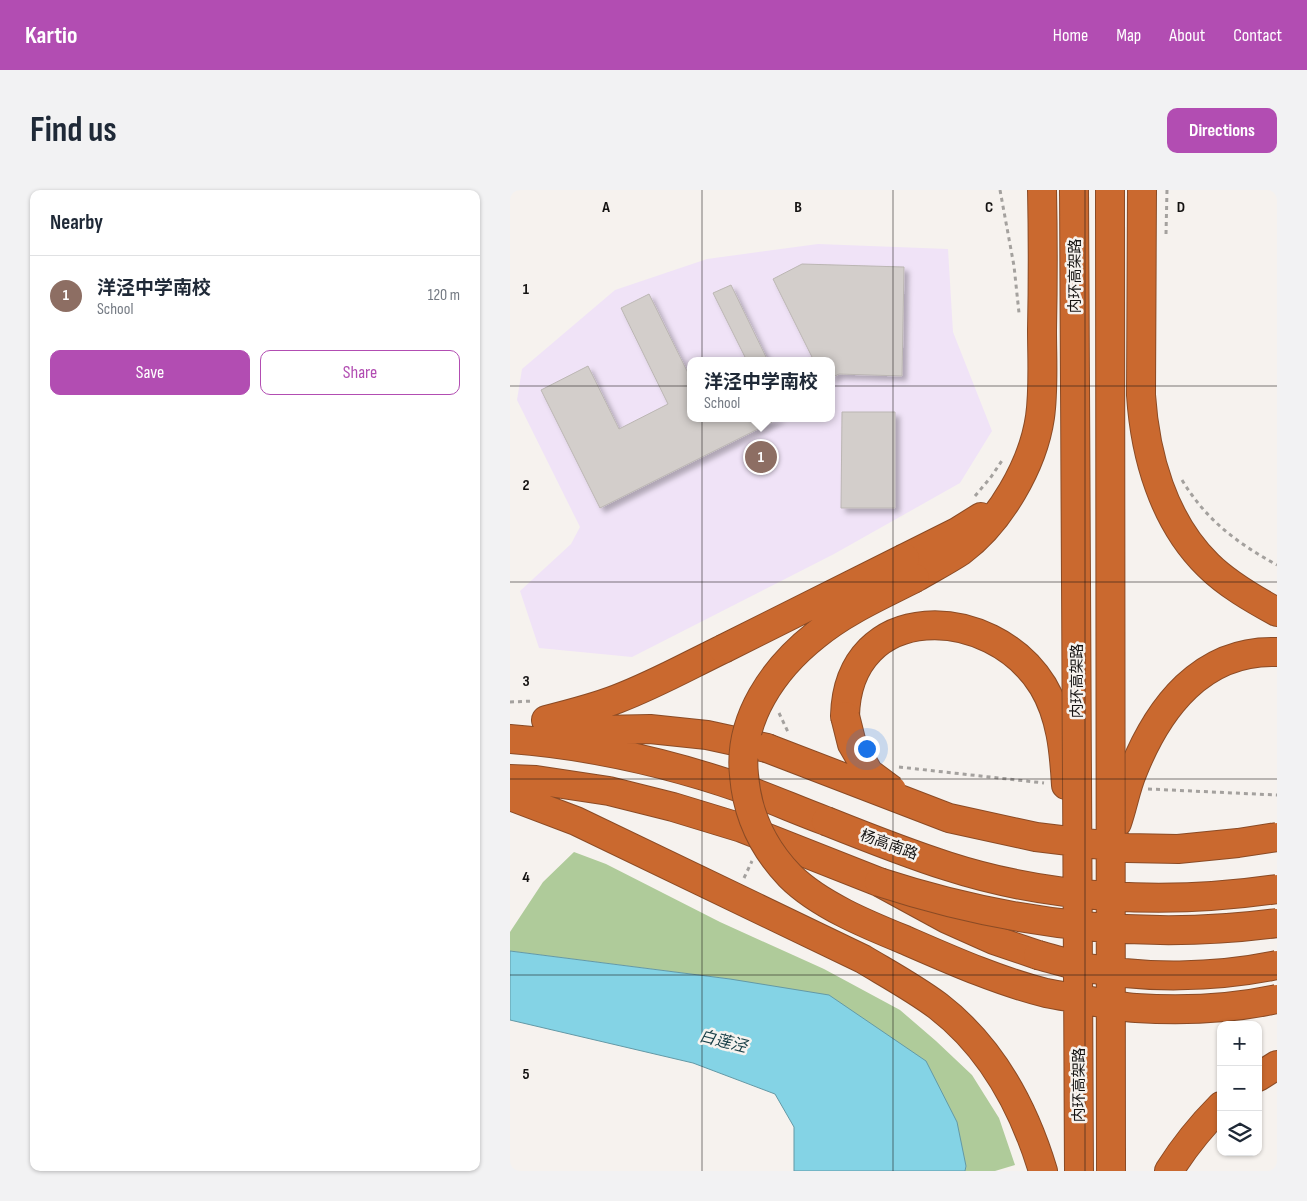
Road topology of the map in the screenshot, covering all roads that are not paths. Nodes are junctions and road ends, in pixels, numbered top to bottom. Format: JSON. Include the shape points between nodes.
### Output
{"nodes":[{"id":1,"x":1042,"y":190,"type":"edge"},
{"id":2,"x":1074,"y":190,"type":"edge"},
{"id":3,"x":1110,"y":190,"type":"edge"},
{"id":4,"x":1142,"y":198,"type":"edge"},
{"id":5,"x":910,"y":568,"type":"junction"},
{"id":6,"x":1271,"y":591,"type":"edge"},
{"id":7,"x":1277,"y":652,"type":"edge"},
{"id":8,"x":510,"y":726,"type":"edge"},
{"id":9,"x":510,"y":731,"type":"edge"},
{"id":10,"x":510,"y":739,"type":"edge"},
{"id":11,"x":510,"y":779,"type":"edge"},
{"id":12,"x":1056,"y":788,"type":"road end"},
{"id":13,"x":510,"y":796,"type":"edge"},
{"id":14,"x":949,"y":818,"type":"junction"},
{"id":15,"x":1118,"y":823,"type":"dead end"},
{"id":16,"x":1277,"y":832,"type":"edge"},
{"id":17,"x":1277,"y":837,"type":"edge"},
{"id":18,"x":1238,"y":843,"type":"junction"},
{"id":19,"x":879,"y":882,"type":"junction"},
{"id":20,"x":1277,"y":889,"type":"edge"},
{"id":21,"x":1277,"y":922,"type":"edge"},
{"id":22,"x":1277,"y":965,"type":"edge"},
{"id":23,"x":1277,"y":999,"type":"edge"},
{"id":24,"x":1277,"y":1065,"type":"edge"},
{"id":25,"x":1262,"y":1074,"type":"edge"},
{"id":26,"x":1217,"y":1110,"type":"edge"},
{"id":27,"x":1043,"y":1171,"type":"edge"},
{"id":28,"x":1079,"y":1171,"type":"edge"},
{"id":29,"x":1111,"y":1171,"type":"edge"},
{"id":30,"x":1169,"y":1171,"type":"edge"}],
"edges":[{"from":1,"to":5,"type":"highway","via":[[1040,417],[1034,440],[1011,493],[979,536],[961,551]]},
{"from":2,"to":28,"type":"highway","name":"内环高架路","bridge":true},
{"from":3,"to":29,"type":"highway","bridge":true},
{"from":4,"to":6,"type":"highway","via":[[1141,395],[1150,460],[1172,484],[1178,517],[1211,551]]},
{"from":5,"to":8,"type":"highway","bridge":true,"via":[[617,699],[535,723]]},
{"from":5,"to":23,"type":"highway","bridge":true,"via":[[817,634],[792,656],[756,706],[742,761],[746,795],[757,829],[773,856],[806,889],[856,919],[987,974],[1046,992],[1134,1008],[1199,1010]]},
{"from":7,"to":15,"type":"highway","via":[[1222,662],[1200,674],[1177,694],[1142,750],[1132,772]]},
{"from":9,"to":14,"type":"highway","bridge":true,"via":[[650,729],[707,735],[767,748]]},
{"from":10,"to":20,"type":"highway","name":"杨高南路","bridge":true,"via":[[611,753],[676,768],[745,789],[948,867],[1040,888],[1156,897],[1216,896]]},
{"from":11,"to":19,"type":"highway","via":[[608,791],[673,807],[742,828]]},
{"from":12,"to":14,"type":"highway","bridge":true,"via":[[1064,750],[1056,711],[1042,686],[1015,653],[967,628],[923,625],[901,630],[878,643],[860,662],[846,701],[845,716],[852,744],[869,773],[896,793]]},
{"from":13,"to":27,"type":"highway","via":[[576,821],[854,955],[938,1006],[967,1032],[998,1071],[1020,1108]]},
{"from":14,"to":18,"type":"highway","bridge":true,"via":[[1036,837],[1127,848],[1178,849]]},
{"from":16,"to":18,"type":"highway","bridge":true},
{"from":17,"to":18,"type":"highway","bridge":true},
{"from":19,"to":21,"type":"highway","bridge":true,"via":[[974,909],[1087,927],[1199,930]]},
{"from":19,"to":22,"type":"highway","bridge":true,"via":[[994,940],[1083,967],[1163,975],[1230,972]]},
{"from":24,"to":25,"type":"highway"},
{"from":26,"to":30,"type":"highway","via":[[1184,1147]]}]}
